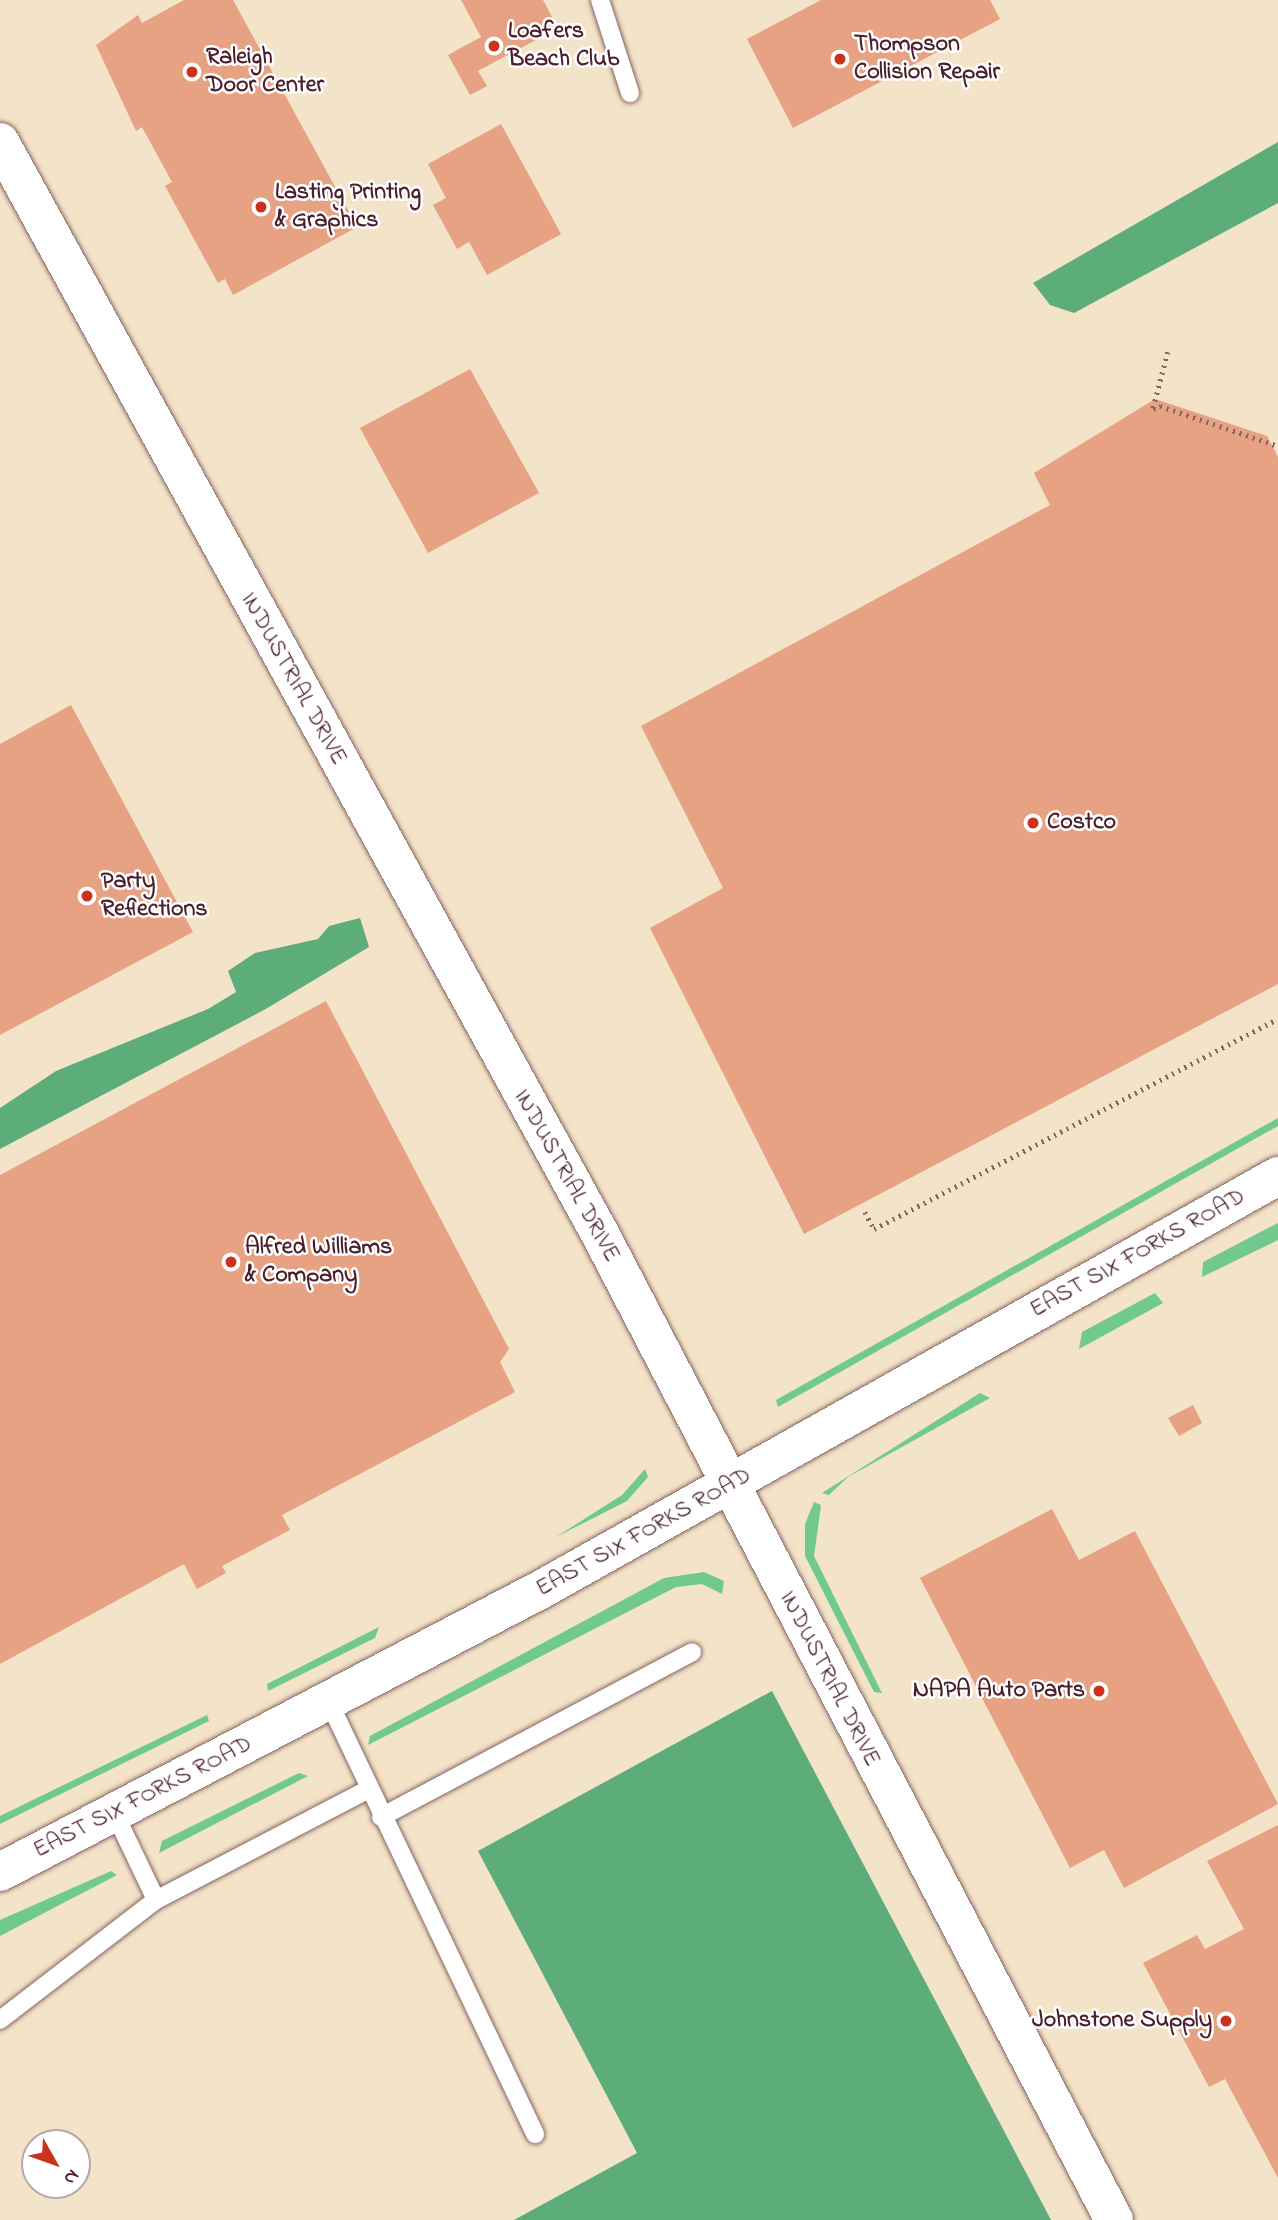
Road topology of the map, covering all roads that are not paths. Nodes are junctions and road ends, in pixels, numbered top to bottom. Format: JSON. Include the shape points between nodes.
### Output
{"nodes":[{"id":1,"x":600,"y":0,"type":"edge"},
{"id":2,"x":630,"y":93,"type":"dead end"},
{"id":3,"x":0,"y":142,"type":"edge"},
{"id":4,"x":1278,"y":1176,"type":"edge"},
{"id":5,"x":730,"y":1486,"type":"junction"},
{"id":6,"x":692,"y":1652,"type":"dead end"},
{"id":7,"x":329,"y":1702,"type":"junction"},
{"id":8,"x":367,"y":1790,"type":"junction"},
{"id":9,"x":115,"y":1814,"type":"junction"},
{"id":10,"x":381,"y":1818,"type":"junction"},
{"id":11,"x":0,"y":1872,"type":"edge"},
{"id":12,"x":156,"y":1900,"type":"junction"},
{"id":13,"x":0,"y":2020,"type":"edge"},
{"id":14,"x":535,"y":2134,"type":"dead end"},
{"id":15,"x":1114,"y":2220,"type":"edge"}],
"edges":[{"from":1,"to":2,"type":"lane"},
{"from":3,"to":5,"type":"street","name":"INDUSTRIAL DRIVE","via":[[598,1230]]},
{"from":4,"to":5,"type":"street","name":"EAST SIX FORKS ROAD"},
{"from":5,"to":7,"type":"street","name":"EAST SIX FORKS ROAD"},
{"from":5,"to":15,"type":"street","name":"INDUSTRIAL DRIVE"},
{"from":6,"to":10,"type":"lane"},
{"from":7,"to":8,"type":"lane"},
{"from":7,"to":9,"type":"street","name":"EAST SIX FORKS ROAD"},
{"from":8,"to":10,"type":"lane"},
{"from":8,"to":12,"type":"lane"},
{"from":9,"to":11,"type":"street","name":"EAST SIX FORKS ROAD"},
{"from":9,"to":12,"type":"lane"},
{"from":10,"to":14,"type":"lane"},
{"from":12,"to":13,"type":"lane"}]}
